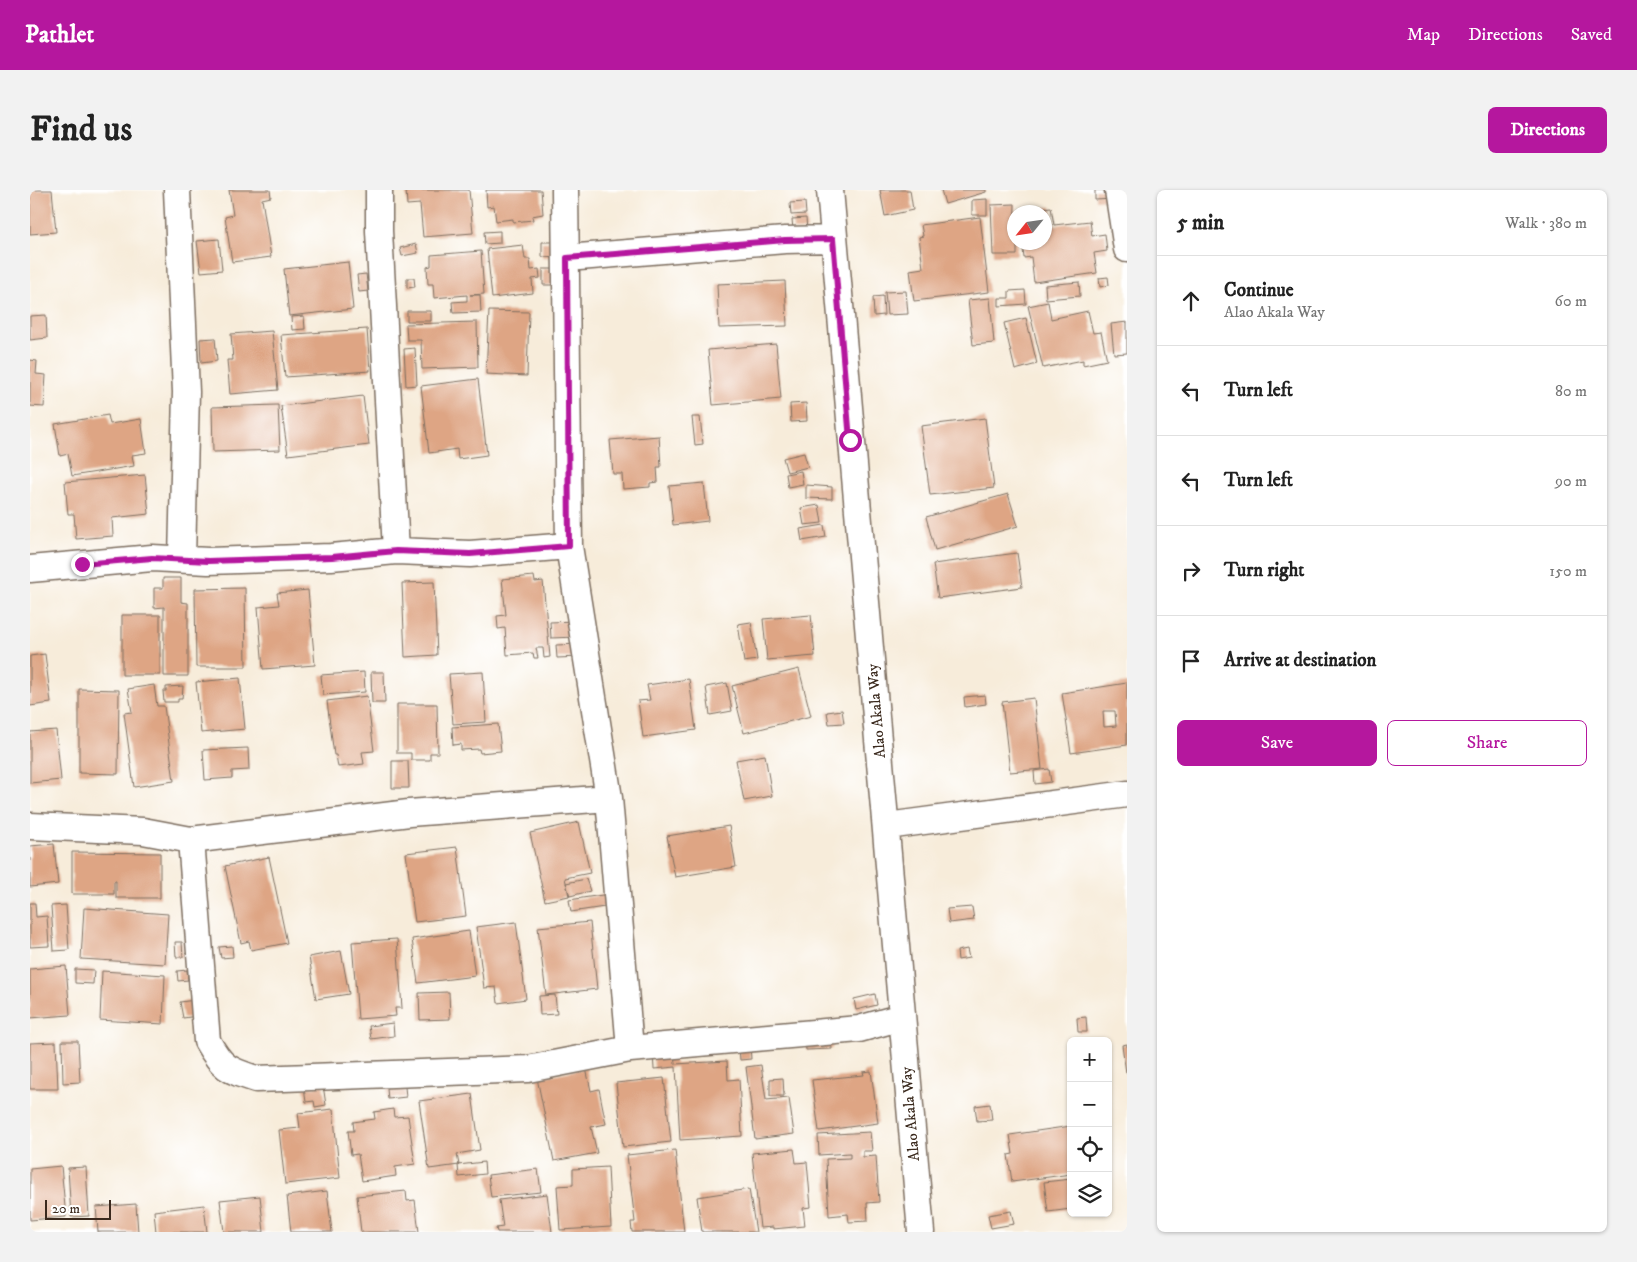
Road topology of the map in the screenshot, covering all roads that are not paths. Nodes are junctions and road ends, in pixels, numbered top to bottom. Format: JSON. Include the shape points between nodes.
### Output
{"nodes":[{"id":1,"x":177,"y":190,"type":"edge"},
{"id":2,"x":380,"y":190,"type":"edge"},
{"id":3,"x":565,"y":190,"type":"edge"},
{"id":4,"x":830,"y":190,"type":"edge"},
{"id":5,"x":1118,"y":190,"type":"edge"},
{"id":6,"x":833,"y":239,"type":"junction"},
{"id":7,"x":1127,"y":249,"type":"edge"},
{"id":8,"x":567,"y":258,"type":"junction"},
{"id":9,"x":569,"y":546,"type":"junction"},
{"id":10,"x":396,"y":551,"type":"junction"},
{"id":11,"x":182,"y":559,"type":"junction"},
{"id":12,"x":30,"y":569,"type":"edge"},
{"id":13,"x":1127,"y":794,"type":"edge"},
{"id":14,"x":609,"y":798,"type":"junction"},
{"id":15,"x":30,"y":826,"type":"edge"},
{"id":16,"x":886,"y":826,"type":"junction"},
{"id":17,"x":190,"y":840,"type":"junction"},
{"id":18,"x":902,"y":1017,"type":"junction"},
{"id":19,"x":630,"y":1049,"type":"junction"},
{"id":20,"x":920,"y":1232,"type":"edge"}],
"edges":[{"from":1,"to":11,"type":"street","via":[[186,392]]},
{"from":2,"to":10,"type":"street","via":[[379,231]]},
{"from":3,"to":8,"type":"street"},
{"from":4,"to":6,"type":"street","name":"Alao Akala Way"},
{"from":5,"to":7,"type":"street"},
{"from":6,"to":8,"type":"street"},
{"from":6,"to":16,"type":"street","name":"Alao Akala Way"},
{"from":8,"to":9,"type":"street"},
{"from":9,"to":10,"type":"street","via":[[470,554]]},
{"from":9,"to":14,"type":"street"},
{"from":10,"to":11,"type":"street","via":[[322,557]]},
{"from":11,"to":12,"type":"street","via":[[152,558]]},
{"from":13,"to":16,"type":"street"},
{"from":14,"to":17,"type":"street","via":[[409,813]]},
{"from":14,"to":19,"type":"street"},
{"from":15,"to":17,"type":"street","via":[[143,831]]},
{"from":16,"to":18,"type":"street","name":"Alao Akala Way"},
{"from":17,"to":19,"type":"street","via":[[207,1041],[219,1062],[234,1072],[256,1079],[528,1069]]},
{"from":18,"to":19,"type":"street","via":[[859,1029]]},
{"from":18,"to":20,"type":"street","name":"Alao Akala Way"}]}
